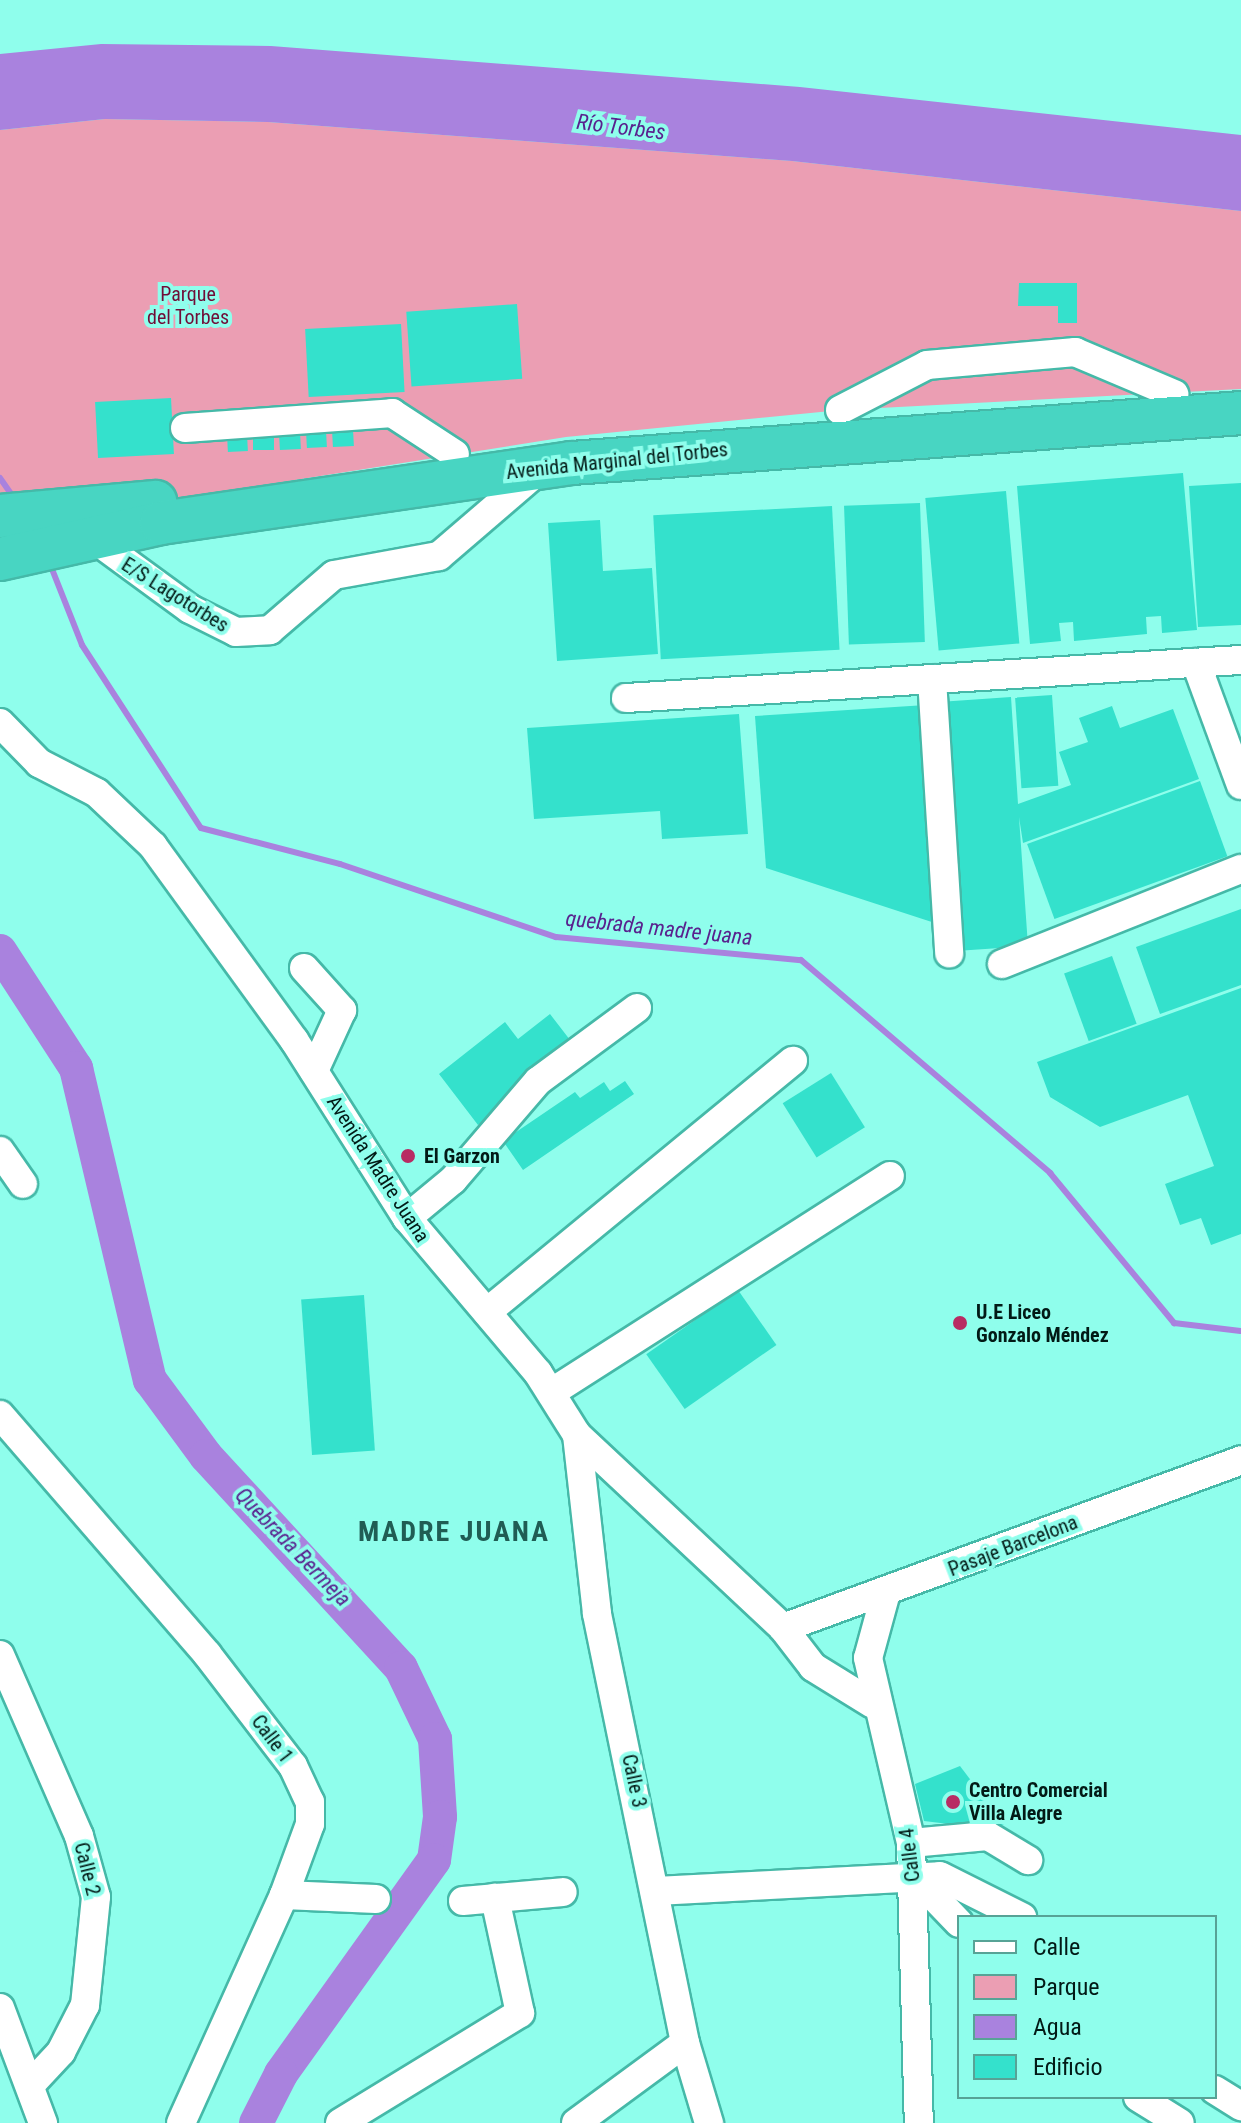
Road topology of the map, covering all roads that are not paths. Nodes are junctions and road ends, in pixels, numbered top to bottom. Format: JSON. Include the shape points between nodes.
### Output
{"nodes":[{"id":1,"x":1241,"y":389,"type":"edge"},
{"id":2,"x":1241,"y":413,"type":"edge"},
{"id":3,"x":185,"y":428,"type":"dead end"},
{"id":4,"x":455,"y":454,"type":"junction"},
{"id":5,"x":544,"y":467,"type":"junction"},
{"id":6,"x":2,"y":515,"type":"edge"},
{"id":7,"x":93,"y":538,"type":"junction"},
{"id":8,"x":6,"y":561,"type":"edge"},
{"id":9,"x":1241,"y":660,"type":"edge"},
{"id":10,"x":1196,"y":663,"type":"junction"},
{"id":11,"x":932,"y":679,"type":"junction"},
{"id":12,"x":626,"y":698,"type":"dead end"},
{"id":13,"x":0,"y":723,"type":"edge"},
{"id":14,"x":1241,"y":785,"type":"edge"},
{"id":15,"x":1241,"y":869,"type":"edge"},
{"id":16,"x":949,"y":953,"type":"dead end"},
{"id":17,"x":1002,"y":964,"type":"dead end"},
{"id":18,"x":304,"y":968,"type":"dead end"},
{"id":19,"x":637,"y":1008,"type":"dead end"},
{"id":20,"x":793,"y":1061,"type":"dead end"},
{"id":21,"x":314,"y":1071,"type":"junction"},
{"id":22,"x":0,"y":1151,"type":"edge"},
{"id":23,"x":890,"y":1176,"type":"dead end"},
{"id":24,"x":23,"y":1184,"type":"dead end"},
{"id":25,"x":407,"y":1218,"type":"junction"},
{"id":26,"x":487,"y":1312,"type":"junction"},
{"id":27,"x":552,"y":1392,"type":"junction"},
{"id":28,"x":0,"y":1415,"type":"edge"},
{"id":29,"x":577,"y":1435,"type":"junction"},
{"id":30,"x":1241,"y":1460,"type":"edge"},
{"id":31,"x":885,"y":1596,"type":"junction"},
{"id":32,"x":783,"y":1628,"type":"junction"},
{"id":33,"x":0,"y":1655,"type":"edge"},
{"id":34,"x":873,"y":1704,"type":"junction"},
{"id":35,"x":911,"y":1843,"type":"junction"},
{"id":36,"x":1028,"y":1860,"type":"dead end"},
{"id":37,"x":914,"y":1876,"type":"junction"},
{"id":38,"x":656,"y":1891,"type":"junction"},
{"id":39,"x":563,"y":1892,"type":"dead end"},
{"id":40,"x":284,"y":1895,"type":"junction"},
{"id":41,"x":495,"y":1898,"type":"junction"},
{"id":42,"x":376,"y":1899,"type":"dead end"},
{"id":43,"x":463,"y":1901,"type":"dead end"},
{"id":44,"x":1018,"y":1915,"type":"edge"},
{"id":45,"x":957,"y":1921,"type":"edge"},
{"id":46,"x":0,"y":2008,"type":"edge"},
{"id":47,"x":685,"y":2043,"type":"junction"},
{"id":48,"x":33,"y":2082,"type":"junction"},
{"id":49,"x":1217,"y":2091,"type":"edge"},
{"id":50,"x":1141,"y":2099,"type":"edge"},
{"id":51,"x":1241,"y":2106,"type":"edge"},
{"id":52,"x":43,"y":2123,"type":"edge"},
{"id":53,"x":181,"y":2123,"type":"edge"},
{"id":54,"x":340,"y":2123,"type":"edge"},
{"id":55,"x":576,"y":2123,"type":"edge"},
{"id":56,"x":709,"y":2123,"type":"edge"},
{"id":57,"x":919,"y":2123,"type":"edge"},
{"id":58,"x":1180,"y":2123,"type":"edge"}],
"edges":[{"from":1,"to":4,"type":"highway","name":"Avenida Marginal del Torbes","via":[[840,410]]},
{"from":2,"to":5,"type":"highway","name":"Avenida Marginal del Torbes","via":[[850,438]]},
{"from":3,"to":4,"type":"street","via":[[392,413]]},
{"from":4,"to":6,"type":"highway","name":"Avenida Marginal del Torbes","via":[[151,503]]},
{"from":5,"to":7,"type":"highway","name":"Avenida Marginal del Torbes"},
{"from":5,"to":7,"type":"street","name":"E/S Lagotorbes","via":[[439,556],[334,575],[270,630],[236,632],[201,615],[127,569]]},
{"from":6,"to":8,"type":"highway"},
{"from":7,"to":8,"type":"highway","name":"Avenida Marginal del Torbes"},
{"from":9,"to":10,"type":"street"},
{"from":10,"to":11,"type":"street"},
{"from":10,"to":14,"type":"street"},
{"from":11,"to":12,"type":"street"},
{"from":11,"to":16,"type":"street"},
{"from":13,"to":21,"type":"street","name":"Avenida Madre Juana","via":[[39,763],[97,793],[140,831]]},
{"from":15,"to":17,"type":"street"},
{"from":18,"to":21,"type":"street","via":[[342,1010]]},
{"from":19,"to":25,"type":"street","via":[[538,1081],[453,1180]]},
{"from":20,"to":26,"type":"street"},
{"from":21,"to":25,"type":"street","name":"Avenida Madre Juana"},
{"from":22,"to":24,"type":"street"},
{"from":23,"to":27,"type":"street"},
{"from":25,"to":26,"type":"street","name":"Avenida Madre Juana"},
{"from":26,"to":27,"type":"street","name":"Avenida Madre Juana"},
{"from":27,"to":29,"type":"street","name":"Avenida Madre Juana"},
{"from":28,"to":40,"type":"street","name":"Calle 1","via":[[293,1766],[310,1802],[310,1824]]},
{"from":29,"to":32,"type":"street","name":"Avenida Madre Juana"},
{"from":29,"to":38,"type":"street","name":"Calle 3","via":[[597,1614]]},
{"from":30,"to":31,"type":"street","name":"Pasaje Barcelona"},
{"from":31,"to":32,"type":"street","name":"Pasaje Barcelona"},
{"from":31,"to":34,"type":"street","name":"Calle 4","via":[[868,1658]]},
{"from":32,"to":34,"type":"street","name":"Avenida Madre Juana","via":[[813,1667]]},
{"from":33,"to":48,"type":"street","name":"Calle 2","via":[[79,1836],[96,1897],[85,2005],[61,2052]]},
{"from":34,"to":35,"type":"street","name":"Calle 4","via":[[894,1756]]},
{"from":35,"to":36,"type":"street","via":[[988,1836]]},
{"from":35,"to":37,"type":"street","name":"Calle 4"},
{"from":37,"to":38,"type":"street"},
{"from":37,"to":44,"type":"street","via":[[940,1876]]},
{"from":37,"to":45,"type":"street"},
{"from":37,"to":57,"type":"street","name":"Calle 4"},
{"from":38,"to":47,"type":"street","name":"Calle 3"},
{"from":39,"to":41,"type":"street"},
{"from":40,"to":42,"type":"street"},
{"from":40,"to":53,"type":"street","name":"Calle 1"},
{"from":41,"to":43,"type":"street"},
{"from":41,"to":54,"type":"street","via":[[520,2013]]},
{"from":46,"to":48,"type":"street"},
{"from":47,"to":55,"type":"street"},
{"from":47,"to":56,"type":"street","name":"Calle 3"},
{"from":48,"to":52,"type":"street"},
{"from":49,"to":51,"type":"street"},
{"from":50,"to":58,"type":"street"}]}
